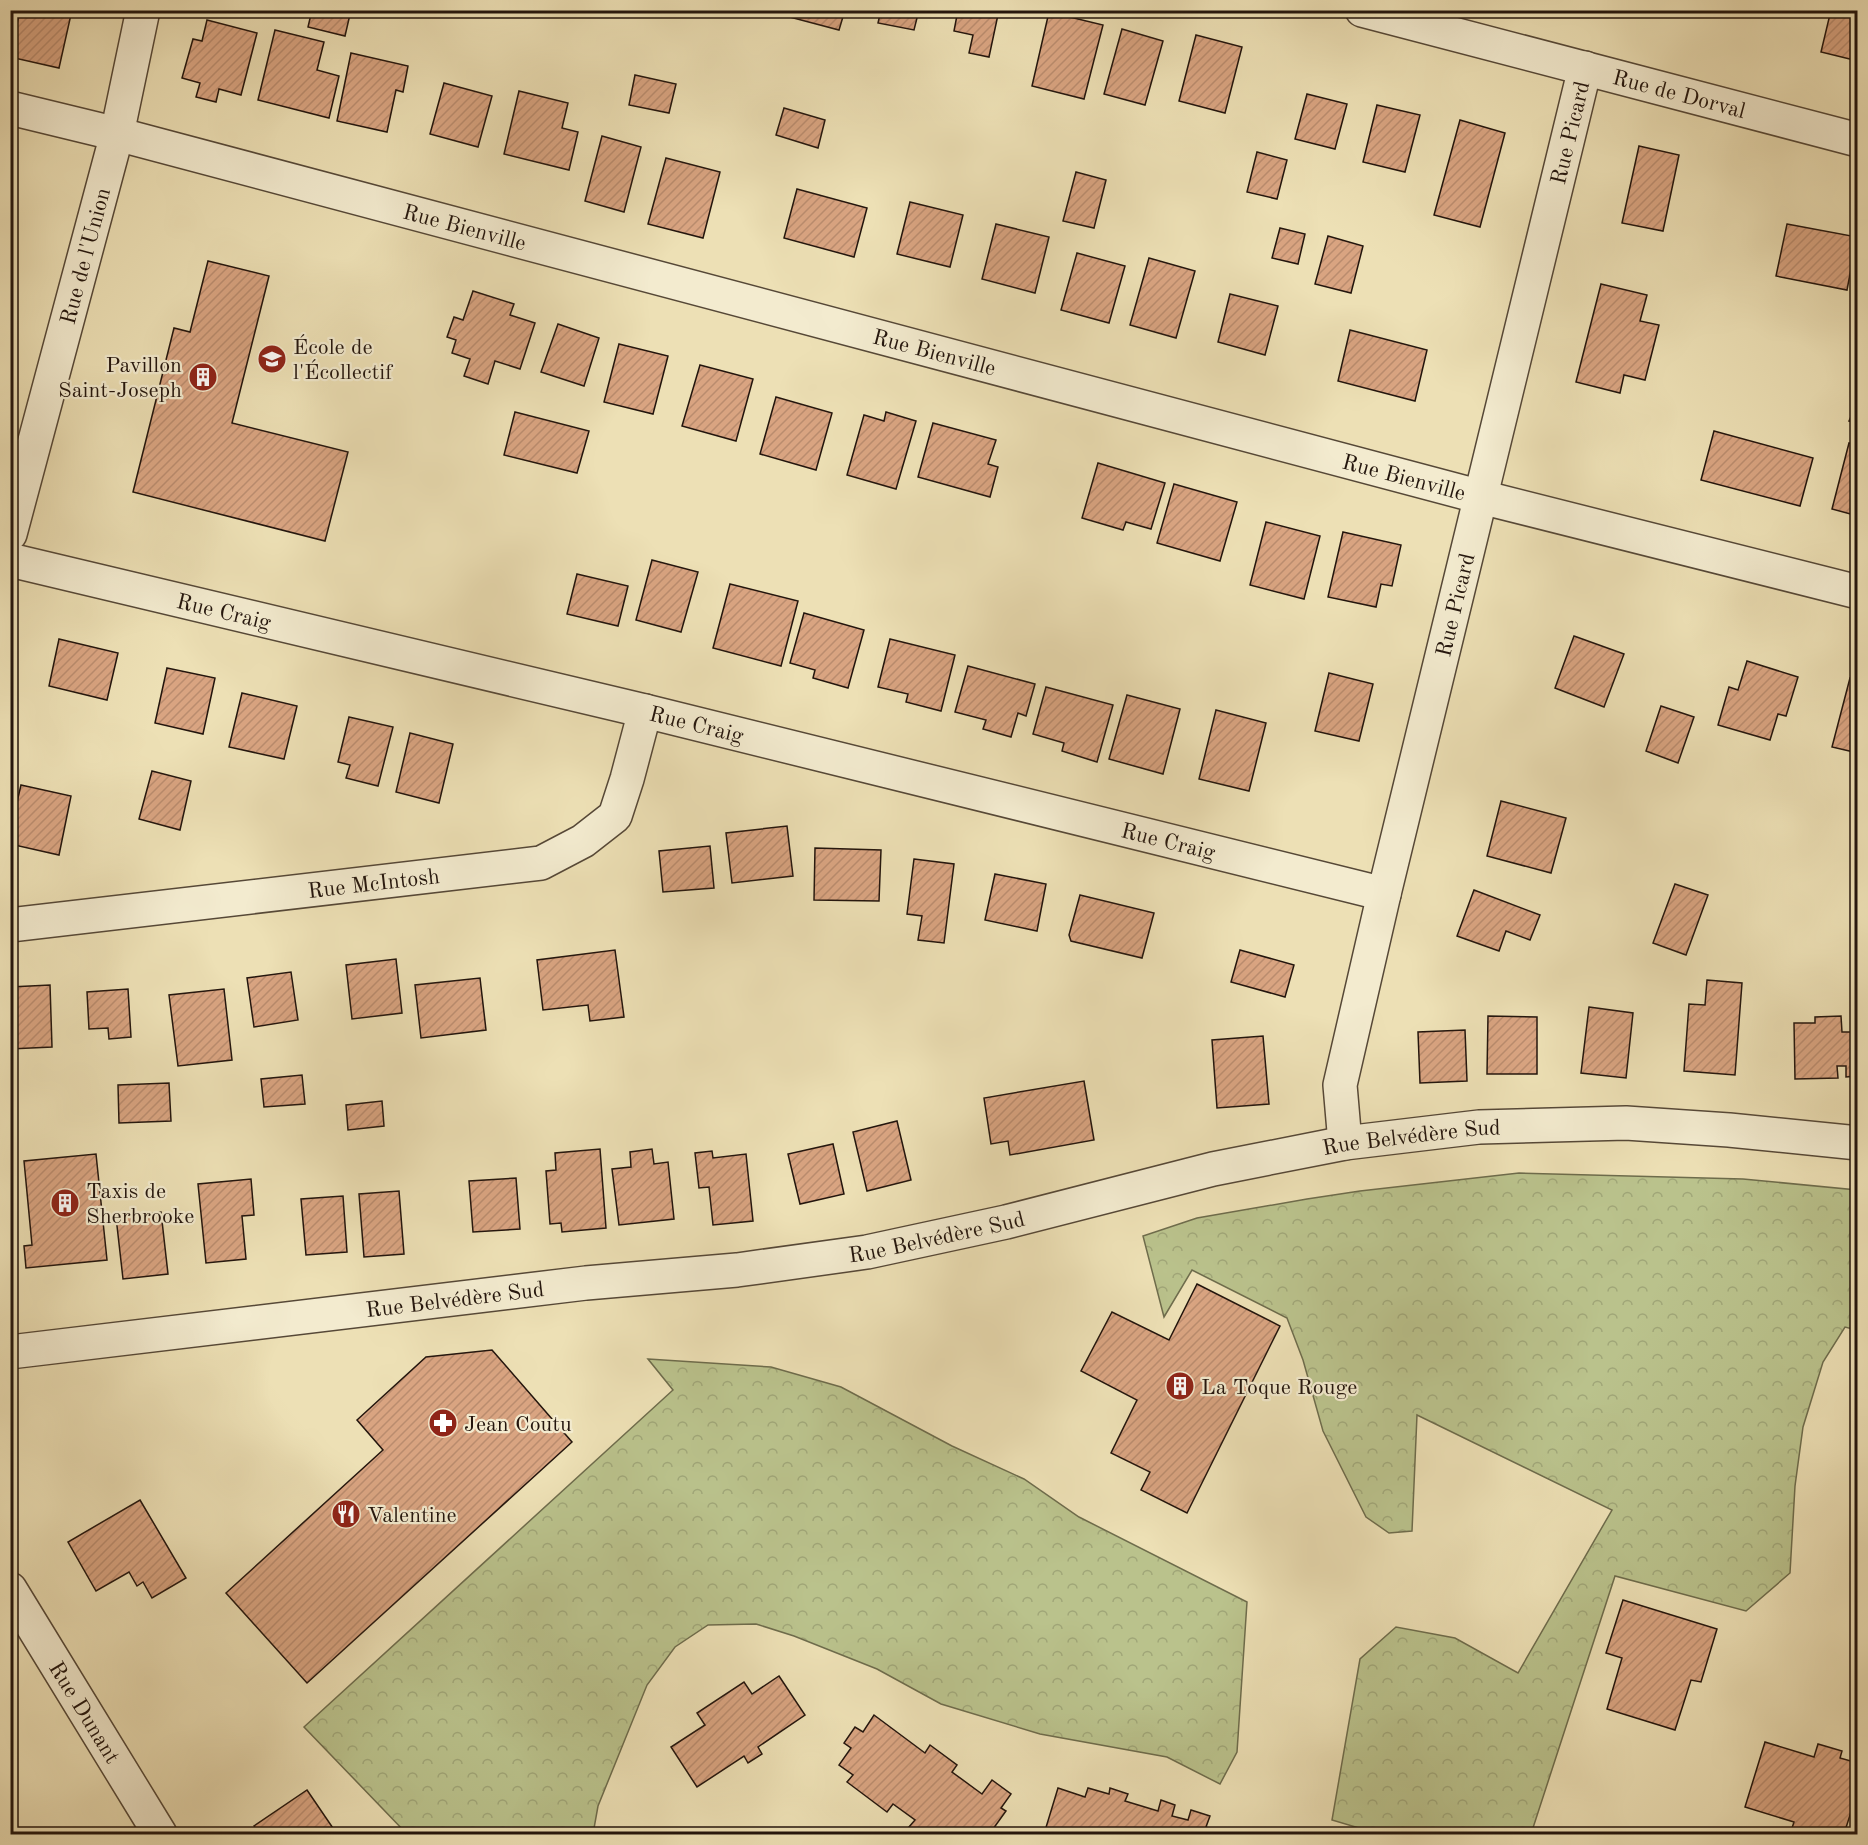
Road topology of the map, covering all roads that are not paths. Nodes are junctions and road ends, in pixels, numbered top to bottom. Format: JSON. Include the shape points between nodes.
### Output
{"nodes":[{"id":1,"x":143,"y":10,"type":"edge"},
{"id":2,"x":1362,"y":10,"type":"edge"},
{"id":3,"x":1585,"y":68,"type":"junction"},
{"id":4,"x":10,"y":108,"type":"edge"},
{"id":5,"x":117,"y":134,"type":"junction"},
{"id":6,"x":1857,"y":140,"type":"edge"},
{"id":7,"x":1481,"y":497,"type":"junction"},
{"id":8,"x":10,"y":534,"type":"edge"},
{"id":9,"x":10,"y":560,"type":"edge"},
{"id":10,"x":1857,"y":592,"type":"edge"},
{"id":11,"x":645,"y":711,"type":"junction"},
{"id":12,"x":1384,"y":894,"type":"junction"},
{"id":13,"x":10,"y":925,"type":"edge"},
{"id":14,"x":1345,"y":1143,"type":"junction"},
{"id":15,"x":1857,"y":1143,"type":"edge"},
{"id":16,"x":10,"y":1352,"type":"edge"},
{"id":17,"x":10,"y":1589,"type":"edge"},
{"id":18,"x":160,"y":1834,"type":"edge"}],
"edges":[{"from":1,"to":5,"type":"street","name":"Rue de l'Union"},
{"from":2,"to":3,"type":"street","name":"Rue de Dorval"},
{"from":3,"to":6,"type":"street","name":"Rue de Dorval"},
{"from":3,"to":7,"type":"street","name":"Rue Picard"},
{"from":4,"to":5,"type":"street","name":"Rue Bienville"},
{"from":5,"to":7,"type":"street","name":"Rue Bienville"},
{"from":5,"to":8,"type":"street","name":"Rue de l'Union"},
{"from":7,"to":10,"type":"street","name":"Rue Bienville"},
{"from":7,"to":12,"type":"street","name":"Rue Picard"},
{"from":9,"to":11,"type":"street","name":"Rue Craig"},
{"from":11,"to":12,"type":"street","name":"Rue Craig"},
{"from":11,"to":13,"type":"street","name":"Rue McIntosh","via":[[615,816],[583,841],[541,863]]},
{"from":12,"to":14,"type":"street","name":"Rue Picard","via":[[1340,1085]]},
{"from":14,"to":15,"type":"street","name":"Rue Belvédère Sud","via":[[1479,1127],[1626,1123]]},
{"from":14,"to":16,"type":"street","name":"Rue Belvédère Sud","via":[[1213,1169],[1006,1222],[867,1252]]},
{"from":17,"to":18,"type":"street","name":"Rue Dunant"}]}
